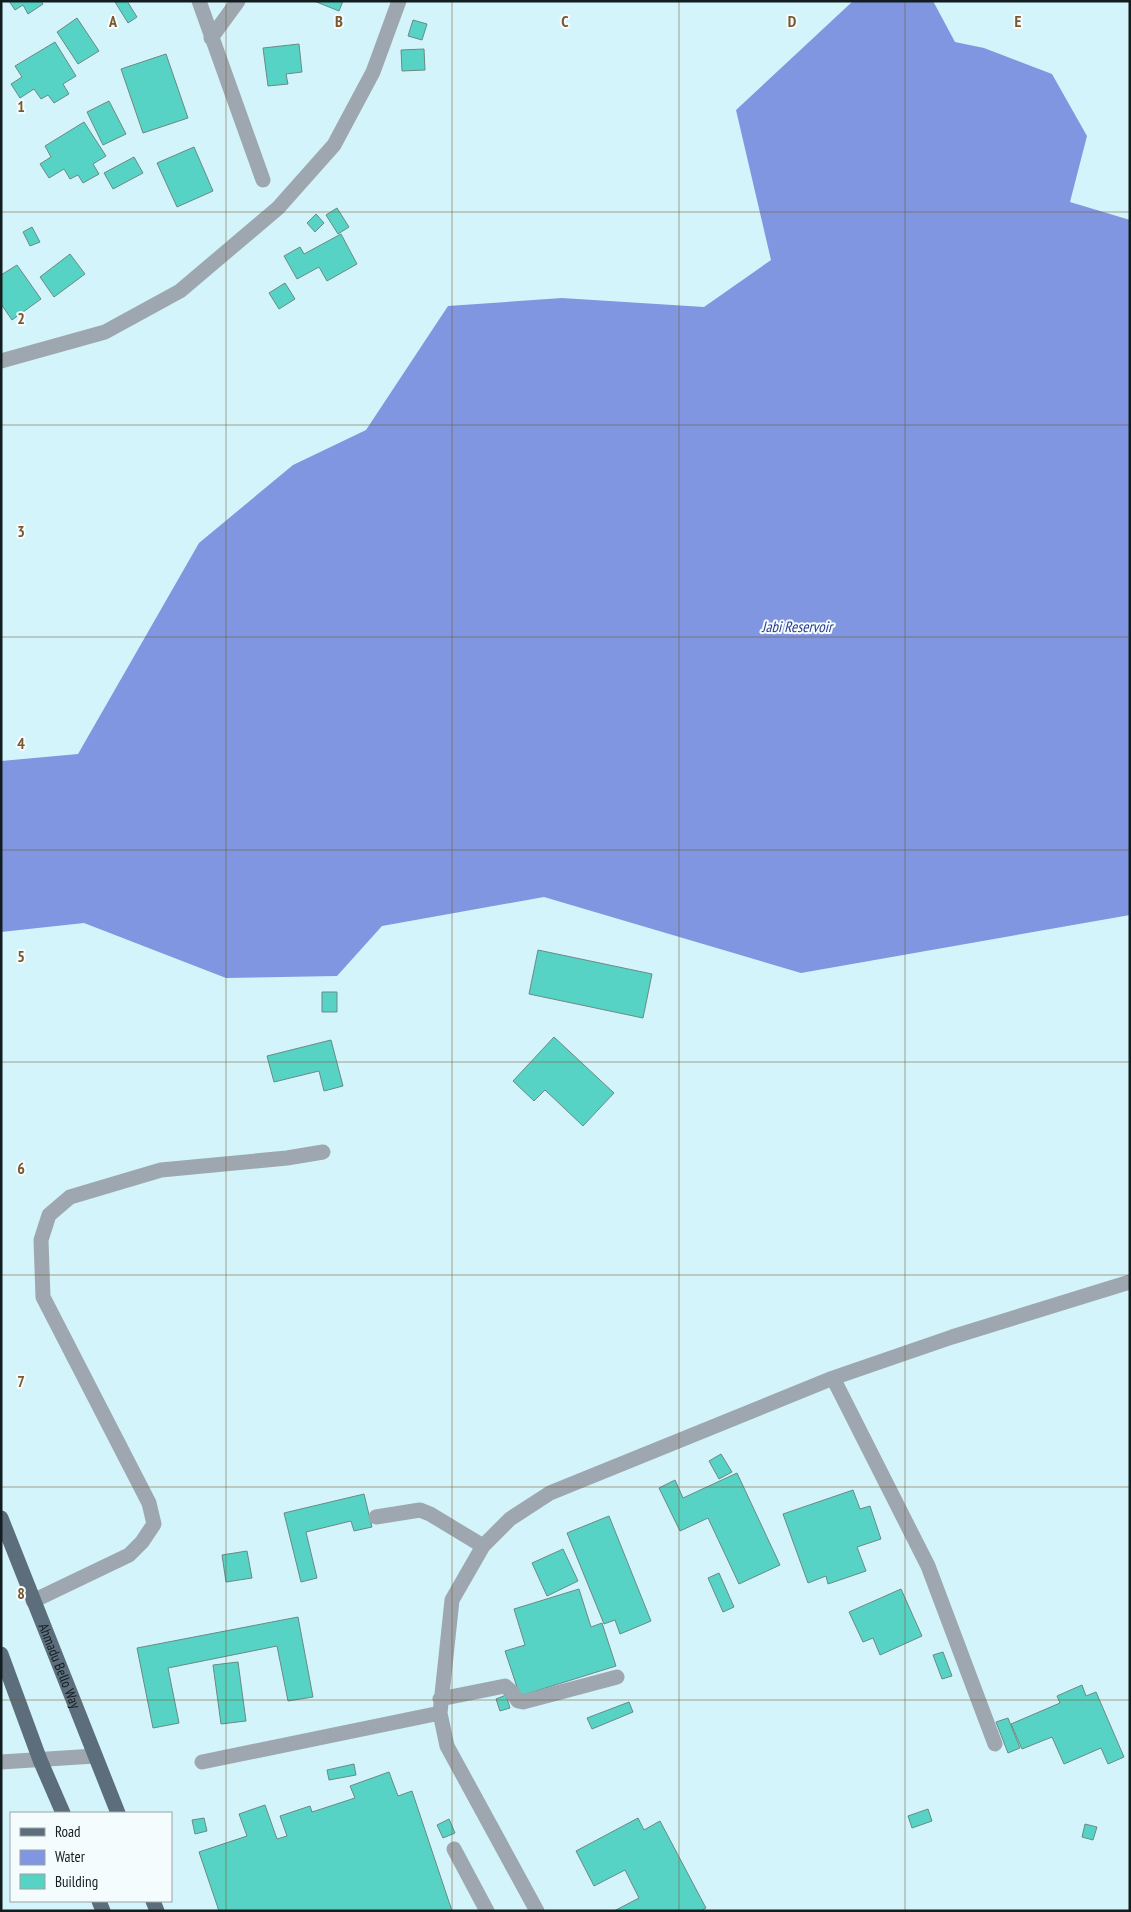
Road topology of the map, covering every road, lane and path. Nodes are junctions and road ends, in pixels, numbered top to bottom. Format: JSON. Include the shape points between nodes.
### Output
{"nodes":[{"id":1,"x":200,"y":1,"type":"edge"},
{"id":2,"x":238,"y":1,"type":"edge"},
{"id":3,"x":399,"y":1,"type":"edge"},
{"id":4,"x":211,"y":38,"type":"junction"},
{"id":5,"x":263,"y":180,"type":"dead end"},
{"id":6,"x":1,"y":361,"type":"edge"},
{"id":7,"x":323,"y":1152,"type":"dead end"},
{"id":8,"x":1130,"y":1282,"type":"edge"},
{"id":9,"x":833,"y":1378,"type":"junction"},
{"id":10,"x":376,"y":1517,"type":"dead end"},
{"id":11,"x":1,"y":1518,"type":"edge"},
{"id":12,"x":483,"y":1546,"type":"junction"},
{"id":13,"x":33,"y":1601,"type":"junction"},
{"id":14,"x":1,"y":1654,"type":"edge"},
{"id":15,"x":617,"y":1677,"type":"dead end"},
{"id":16,"x":440,"y":1706,"type":"junction"},
{"id":17,"x":995,"y":1744,"type":"dead end"},
{"id":18,"x":95,"y":1756,"type":"junction"},
{"id":19,"x":40,"y":1760,"type":"junction"},
{"id":20,"x":1,"y":1762,"type":"edge"},
{"id":21,"x":202,"y":1762,"type":"dead end"},
{"id":22,"x":63,"y":1812,"type":"edge"},
{"id":23,"x":118,"y":1812,"type":"edge"},
{"id":24,"x":454,"y":1849,"type":"dead end"},
{"id":25,"x":487,"y":1911,"type":"edge"},
{"id":26,"x":537,"y":1911,"type":"edge"}],
"edges":[{"from":1,"to":4,"type":"street"},
{"from":2,"to":4,"type":"street"},
{"from":3,"to":6,"type":"street","via":[[373,72],[334,145],[278,208],[180,291],[105,332]]},
{"from":4,"to":5,"type":"street"},
{"from":7,"to":13,"type":"street","via":[[161,1170],[70,1197],[49,1215],[41,1240],[43,1297],[149,1503],[154,1524],[129,1555]]},
{"from":8,"to":9,"type":"street"},
{"from":9,"to":12,"type":"street","via":[[550,1493],[510,1519]]},
{"from":9,"to":17,"type":"street","via":[[928,1566]]},
{"from":10,"to":12,"type":"street","via":[[420,1510]]},
{"from":11,"to":13,"type":"main road","name":"Ahmadu Bello Way"},
{"from":12,"to":16,"type":"street","via":[[452,1600]]},
{"from":13,"to":18,"type":"main road","name":"Ahmadu Bello Way"},
{"from":14,"to":19,"type":"main road"},
{"from":15,"to":16,"type":"street","via":[[524,1702],[518,1701],[505,1686]]},
{"from":16,"to":21,"type":"street"},
{"from":16,"to":26,"type":"street","via":[[447,1746]]},
{"from":18,"to":19,"type":"street"},
{"from":18,"to":23,"type":"main road","name":"Ahmadu Bello Way"},
{"from":19,"to":20,"type":"street"},
{"from":19,"to":22,"type":"main road"},
{"from":24,"to":25,"type":"street"}]}
